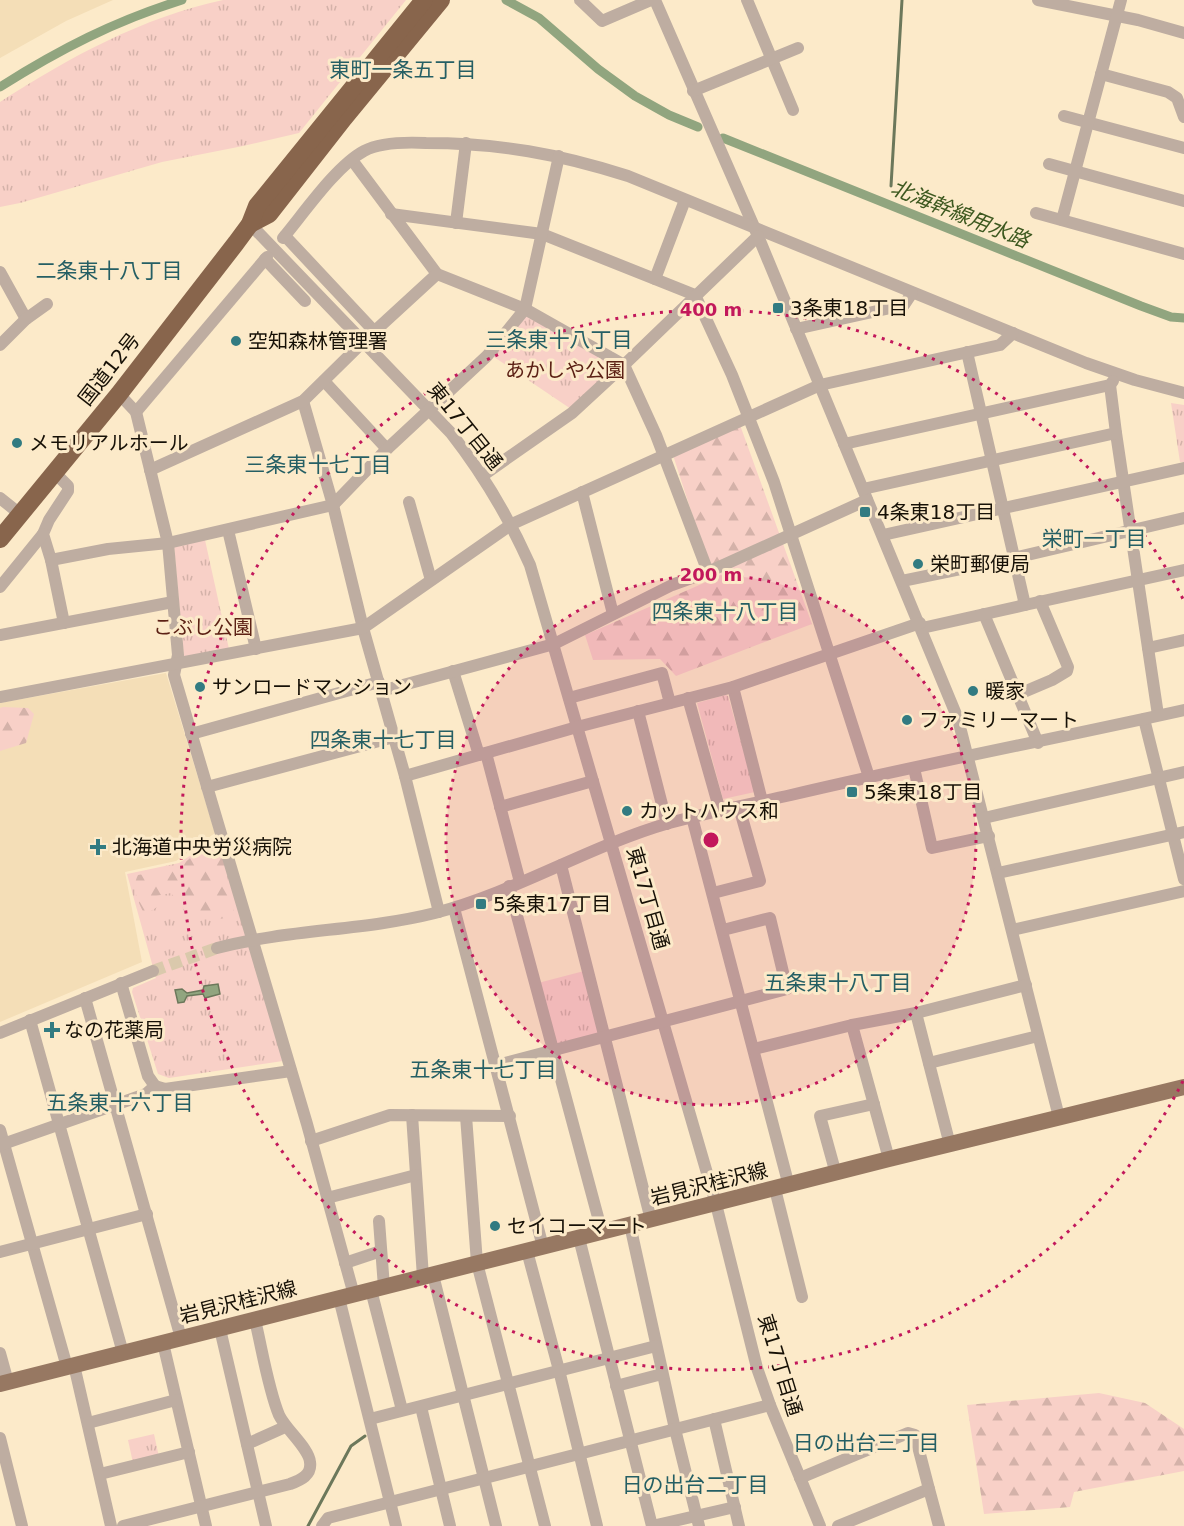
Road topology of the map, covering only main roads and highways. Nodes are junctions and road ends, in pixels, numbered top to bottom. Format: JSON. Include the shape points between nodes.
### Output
{"nodes":[{"id":1,"x":424,"y":0,"type":"edge"},
{"id":2,"x":441,"y":0,"type":"edge"},
{"id":3,"x":327,"y":129,"type":"junction"},
{"id":4,"x":250,"y":224,"type":"junction"},
{"id":5,"x":0,"y":539,"type":"edge"},
{"id":6,"x":1184,"y":1087,"type":"edge"},
{"id":7,"x":4,"y":1383,"type":"edge"}],
"edges":[{"from":1,"to":3,"type":"highway","name":"国道12号"},
{"from":2,"to":3,"type":"highway","name":"国道12号","via":[[344,118]]},
{"from":3,"to":4,"type":"highway","name":"国道12号","via":[[309,141],[257,206]]},
{"from":3,"to":4,"type":"highway","name":"国道12号","via":[[269,214]]},
{"from":4,"to":5,"type":"highway","name":"国道12号"},
{"from":6,"to":7,"type":"main road","name":"岩見沢桂沢線"}]}
